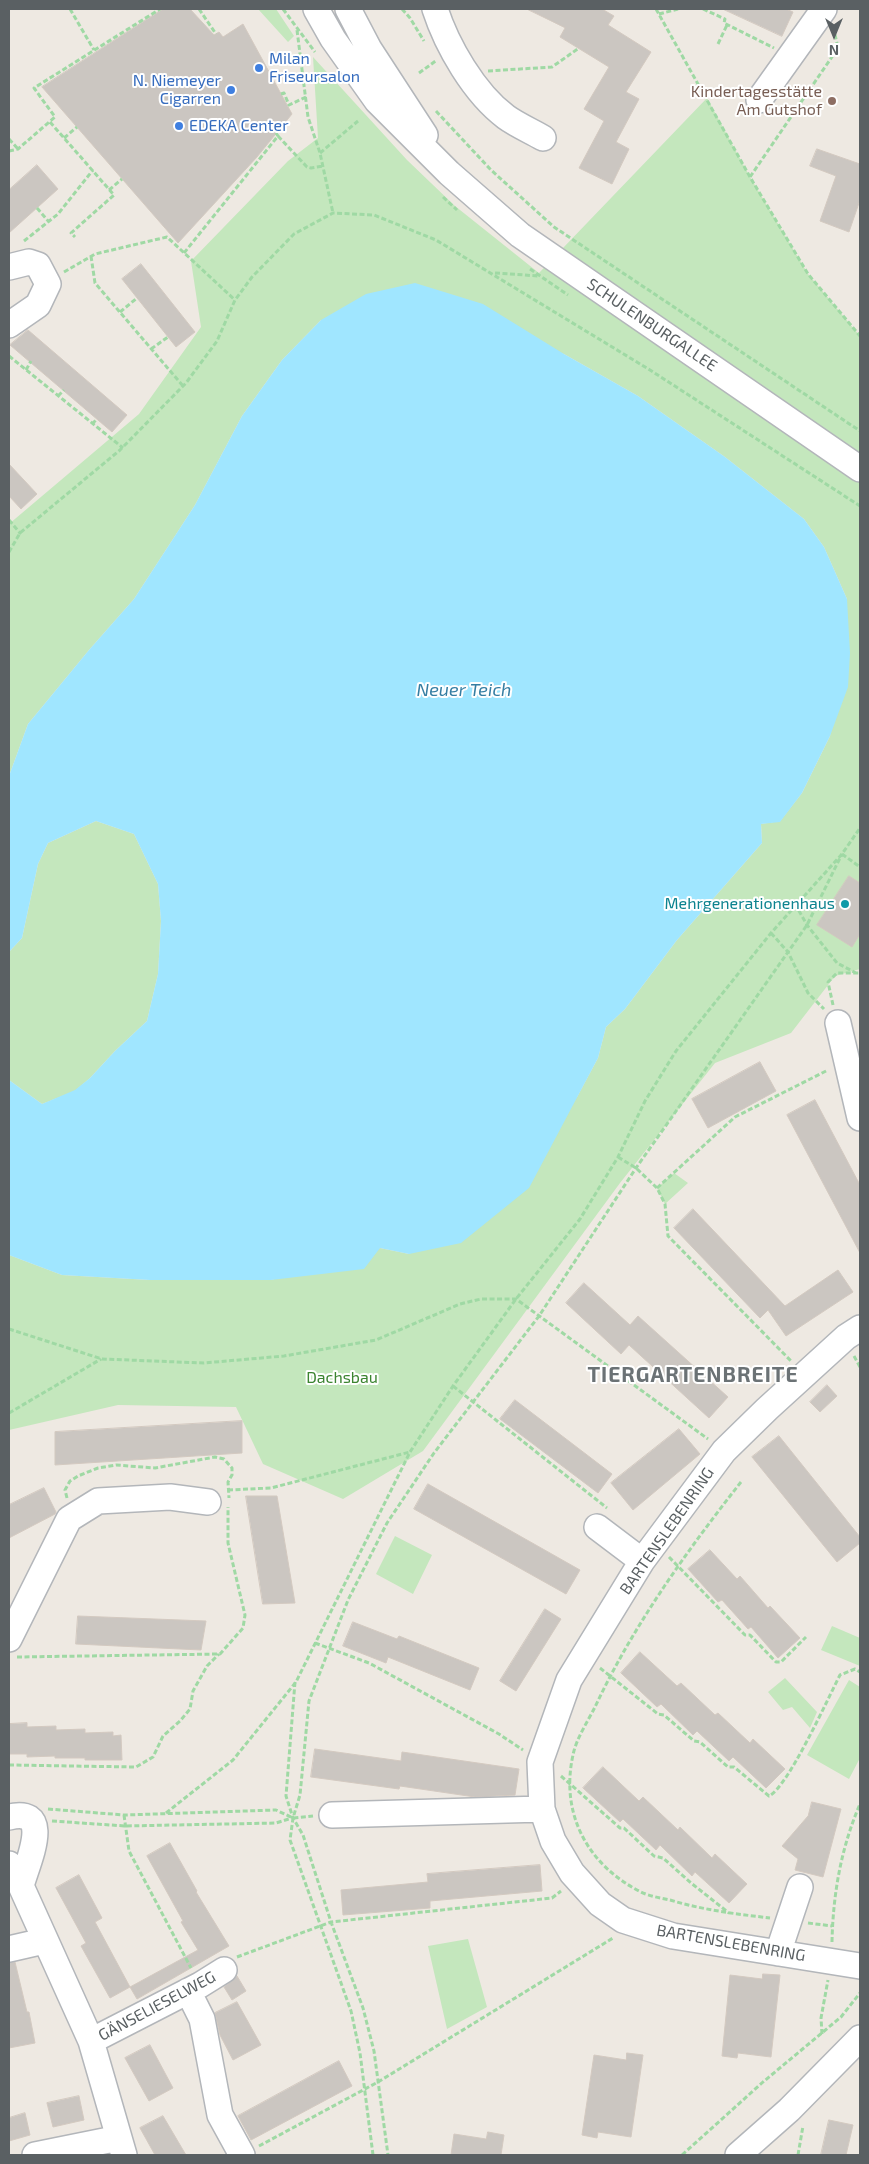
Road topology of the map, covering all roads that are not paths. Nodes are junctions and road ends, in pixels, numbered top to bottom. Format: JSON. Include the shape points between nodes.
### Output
{"nodes":[{"id":1,"x":316,"y":9,"type":"edge"},
{"id":2,"x":348,"y":9,"type":"edge"},
{"id":3,"x":435,"y":9,"type":"edge"},
{"id":4,"x":828,"y":17,"type":"edge"},
{"id":5,"x":760,"y":100,"type":"dead end"},
{"id":6,"x":543,"y":138,"type":"dead end"},
{"id":7,"x":449,"y":173,"type":"junction"},
{"id":8,"x":9,"y":267,"type":"edge"},
{"id":9,"x":9,"y":325,"type":"edge"},
{"id":10,"x":860,"y":469,"type":"edge"},
{"id":11,"x":838,"y":1024,"type":"road end"},
{"id":12,"x":860,"y":1118,"type":"edge"},
{"id":13,"x":860,"y":1328,"type":"edge"},
{"id":14,"x":208,"y":1502,"type":"road end"},
{"id":15,"x":597,"y":1527,"type":"road end"},
{"id":16,"x":649,"y":1552,"type":"junction"},
{"id":17,"x":9,"y":1639,"type":"edge"},
{"id":18,"x":542,"y":1809,"type":"junction"},
{"id":19,"x":332,"y":1814,"type":"road end"},
{"id":20,"x":9,"y":1817,"type":"edge"},
{"id":21,"x":9,"y":1864,"type":"edge"},
{"id":22,"x":21,"y":1886,"type":"junction"},
{"id":23,"x":800,"y":1887,"type":"dead end"},
{"id":24,"x":44,"y":1941,"type":"junction"},
{"id":25,"x":9,"y":1949,"type":"edge"},
{"id":26,"x":778,"y":1953,"type":"junction"},
{"id":27,"x":229,"y":1964,"type":"road end"},
{"id":28,"x":860,"y":1966,"type":"edge"},
{"id":29,"x":194,"y":1988,"type":"junction"},
{"id":30,"x":860,"y":2038,"type":"edge"},
{"id":31,"x":91,"y":2041,"type":"junction"},
{"id":32,"x":121,"y":2146,"type":"edge"},
{"id":33,"x":36,"y":2155,"type":"edge"},
{"id":34,"x":242,"y":2155,"type":"edge"},
{"id":35,"x":738,"y":2155,"type":"edge"}],
"edges":[{"from":1,"to":7,"type":"street","name":"SCHULENBURGALLEE","via":[[333,39],[378,101]]},
{"from":2,"to":7,"type":"street","name":"SCHULENBURGALLEE","via":[[369,49]]},
{"from":3,"to":6,"type":"street","via":[[466,72],[477,87],[506,117]]},
{"from":4,"to":5,"type":"street","via":[[790,56]]},
{"from":7,"to":10,"type":"street","name":"SCHULENBURGALLEE","via":[[520,236]]},
{"from":8,"to":9,"type":"street","via":[[29,262],[38,265],[48,284],[38,305]]},
{"from":11,"to":12,"type":"street"},
{"from":13,"to":16,"type":"street","name":"BARTENSLEBENRING","via":[[846,1337],[724,1451]]},
{"from":14,"to":17,"type":"street","via":[[170,1498],[98,1501],[69,1519]]},
{"from":15,"to":16,"type":"street"},
{"from":16,"to":18,"type":"street","name":"BARTENSLEBENRING","via":[[569,1680],[540,1762]]},
{"from":18,"to":19,"type":"street"},
{"from":18,"to":26,"type":"street","name":"BARTENSLEBENRING","via":[[553,1841],[577,1878],[600,1904],[623,1920],[674,1936]]},
{"from":20,"to":22,"type":"street","via":[[38,1816]]},
{"from":21,"to":22,"type":"street"},
{"from":22,"to":24,"type":"street"},
{"from":23,"to":26,"type":"street"},
{"from":24,"to":25,"type":"street"},
{"from":24,"to":31,"type":"street"},
{"from":26,"to":28,"type":"street","name":"BARTENSLEBENRING"},
{"from":27,"to":29,"type":"street","name":"GÄNSELIESELWEG"},
{"from":29,"to":31,"type":"street","name":"GÄNSELIESELWEG"},
{"from":29,"to":34,"type":"street","via":[[220,2115]]},
{"from":30,"to":35,"type":"street","via":[[789,2110]]},
{"from":31,"to":32,"type":"street"},
{"from":32,"to":33,"type":"street"}]}
